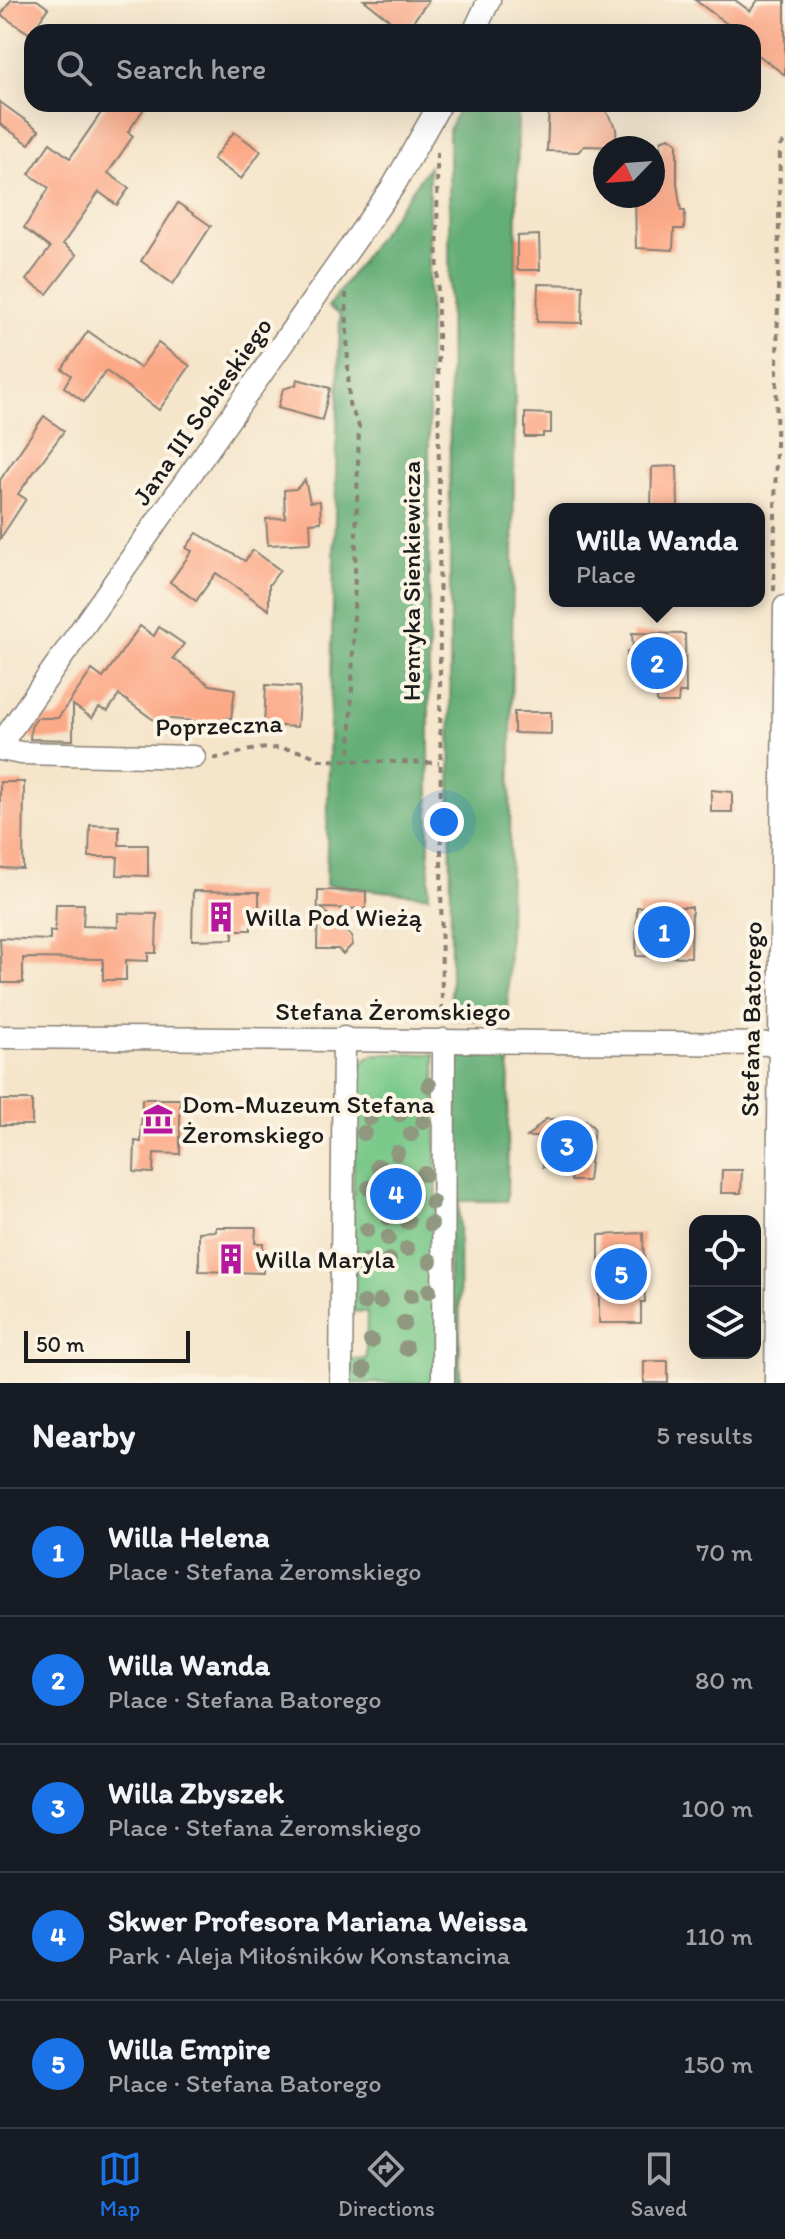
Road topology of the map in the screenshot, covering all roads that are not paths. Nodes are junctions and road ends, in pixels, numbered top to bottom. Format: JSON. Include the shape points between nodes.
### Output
{"nodes":[{"id":1,"x":489,"y":0,"type":"edge"},
{"id":2,"x":478,"y":24,"type":"edge"},
{"id":3,"x":437,"y":112,"type":"edge"},
{"id":4,"x":779,"y":600,"type":"edge"},
{"id":5,"x":0,"y":747,"type":"edge"},
{"id":6,"x":194,"y":757,"type":"road end"},
{"id":7,"x":0,"y":1037,"type":"edge"},
{"id":8,"x":344,"y":1038,"type":"junction"},
{"id":9,"x":444,"y":1040,"type":"junction"},
{"id":10,"x":782,"y":1044,"type":"edge"},
{"id":11,"x":341,"y":1383,"type":"edge"},
{"id":12,"x":443,"y":1383,"type":"edge"},
{"id":13,"x":776,"y":1383,"type":"edge"}],
"edges":[{"from":1,"to":2,"type":"street"},
{"from":3,"to":5,"type":"street","name":"Jana III Sobieskiego","via":[[394,185]]},
{"from":4,"to":10,"type":"street","name":"Stefana Batorego"},
{"from":5,"to":6,"type":"street","name":"Poprzeczna","via":[[21,753]]},
{"from":7,"to":8,"type":"street","name":"Stefana Żeromskiego"},
{"from":8,"to":9,"type":"street","name":"Stefana Żeromskiego"},
{"from":8,"to":11,"type":"street"},
{"from":9,"to":10,"type":"street","name":"Stefana Żeromskiego"},
{"from":9,"to":12,"type":"street"},
{"from":10,"to":13,"type":"street","name":"Stefana Batorego"}]}
